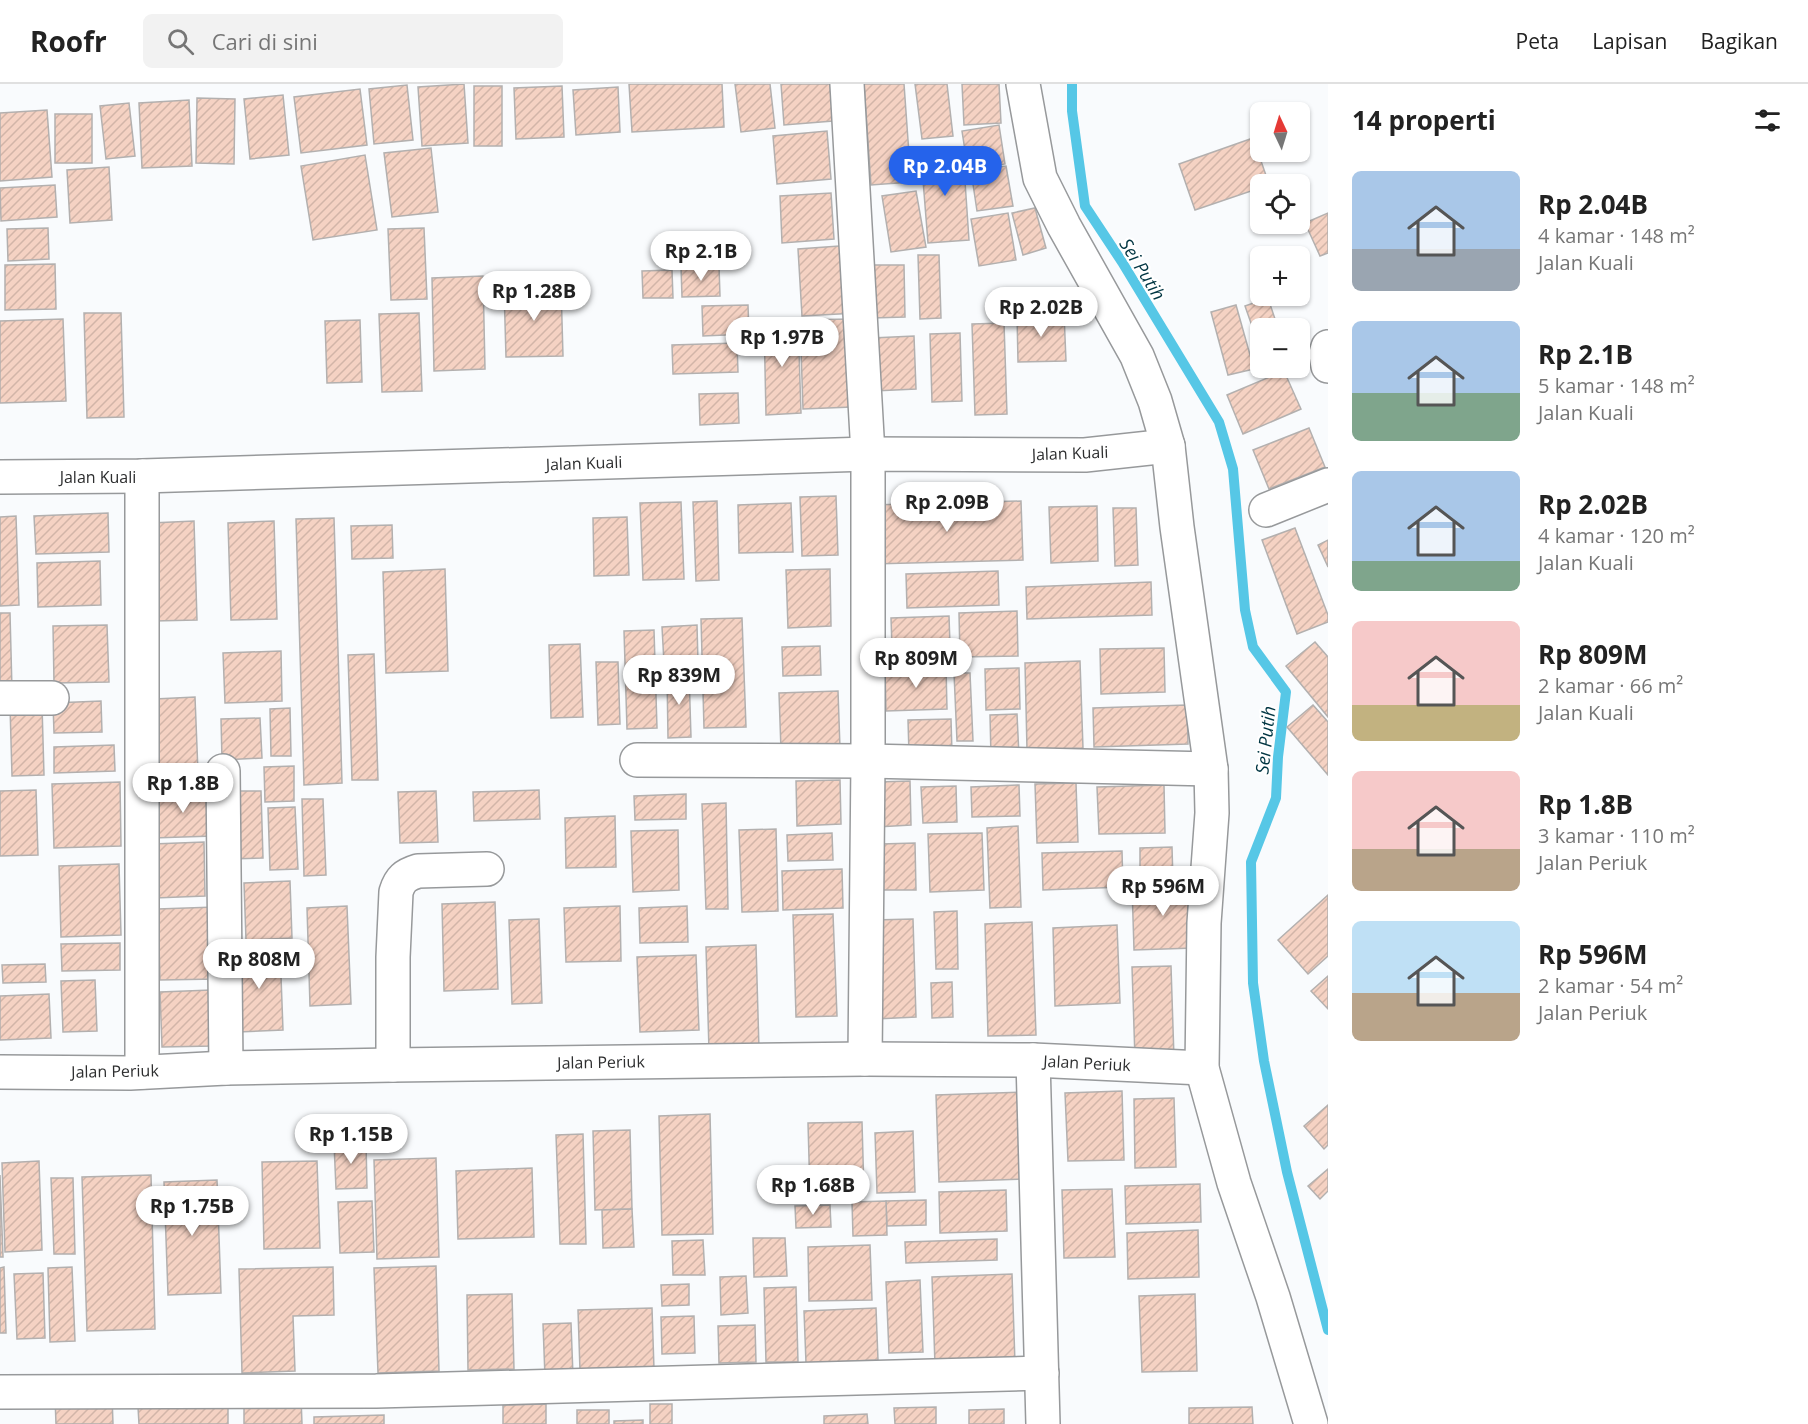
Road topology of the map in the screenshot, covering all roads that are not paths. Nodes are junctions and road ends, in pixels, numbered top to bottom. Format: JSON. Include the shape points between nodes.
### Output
{"nodes":[{"id":1,"x":847,"y":84,"type":"edge"},
{"id":2,"x":1023,"y":84,"type":"edge"},
{"id":3,"x":1328,"y":347,"type":"edge"},
{"id":4,"x":1328,"y":366,"type":"edge"},
{"id":5,"x":1168,"y":446,"type":"junction"},
{"id":6,"x":868,"y":454,"type":"junction"},
{"id":7,"x":142,"y":476,"type":"junction"},
{"id":8,"x":0,"y":477,"type":"edge"},
{"id":9,"x":1328,"y":485,"type":"edge"},
{"id":10,"x":1266,"y":510,"type":"dead end"},
{"id":11,"x":0,"y":698,"type":"edge"},
{"id":12,"x":52,"y":698,"type":"dead end"},
{"id":13,"x":637,"y":760,"type":"dead end"},
{"id":14,"x":868,"y":761,"type":"junction"},
{"id":15,"x":1210,"y":770,"type":"junction"},
{"id":16,"x":223,"y":771,"type":"dead end"},
{"id":17,"x":487,"y":869,"type":"dead end"},
{"id":18,"x":865,"y":1059,"type":"junction"},
{"id":19,"x":1033,"y":1060,"type":"junction"},
{"id":20,"x":393,"y":1065,"type":"junction"},
{"id":21,"x":226,"y":1068,"type":"junction"},
{"id":22,"x":1202,"y":1068,"type":"junction"},
{"id":23,"x":0,"y":1072,"type":"edge"},
{"id":24,"x":142,"y":1072,"type":"junction"},
{"id":25,"x":1042,"y":1373,"type":"junction"},
{"id":26,"x":0,"y":1392,"type":"edge"},
{"id":27,"x":1042,"y":1424,"type":"edge"},
{"id":28,"x":1311,"y":1424,"type":"edge"}],
"edges":[{"from":1,"to":6,"type":"street"},
{"from":2,"to":5,"type":"street","via":[[1040,178],[1137,356]]},
{"from":3,"to":4,"type":"street"},
{"from":5,"to":6,"type":"street","name":"Jalan Kuali","via":[[1085,455]]},
{"from":5,"to":15,"type":"street"},
{"from":6,"to":7,"type":"street","name":"Jalan Kuali"},
{"from":6,"to":14,"type":"street"},
{"from":7,"to":8,"type":"street","name":"Jalan Kuali"},
{"from":7,"to":24,"type":"street"},
{"from":9,"to":10,"type":"street"},
{"from":11,"to":12,"type":"street"},
{"from":13,"to":14,"type":"street"},
{"from":14,"to":15,"type":"street"},
{"from":14,"to":18,"type":"street"},
{"from":15,"to":22,"type":"street","via":[[1212,813],[1204,923]]},
{"from":16,"to":21,"type":"street"},
{"from":17,"to":20,"type":"street","via":[[418,871],[399,882],[393,957]]},
{"from":18,"to":19,"type":"street","name":"Jalan Periuk"},
{"from":18,"to":20,"type":"street","name":"Jalan Periuk"},
{"from":19,"to":22,"type":"street","name":"Jalan Periuk"},
{"from":19,"to":25,"type":"street"},
{"from":20,"to":21,"type":"street","name":"Jalan Periuk"},
{"from":21,"to":24,"type":"street","name":"Jalan Periuk"},
{"from":22,"to":28,"type":"street","via":[[1234,1183]]},
{"from":23,"to":24,"type":"street","name":"Jalan Periuk"},
{"from":25,"to":26,"type":"street","via":[[375,1391]]},
{"from":25,"to":27,"type":"street"}]}
